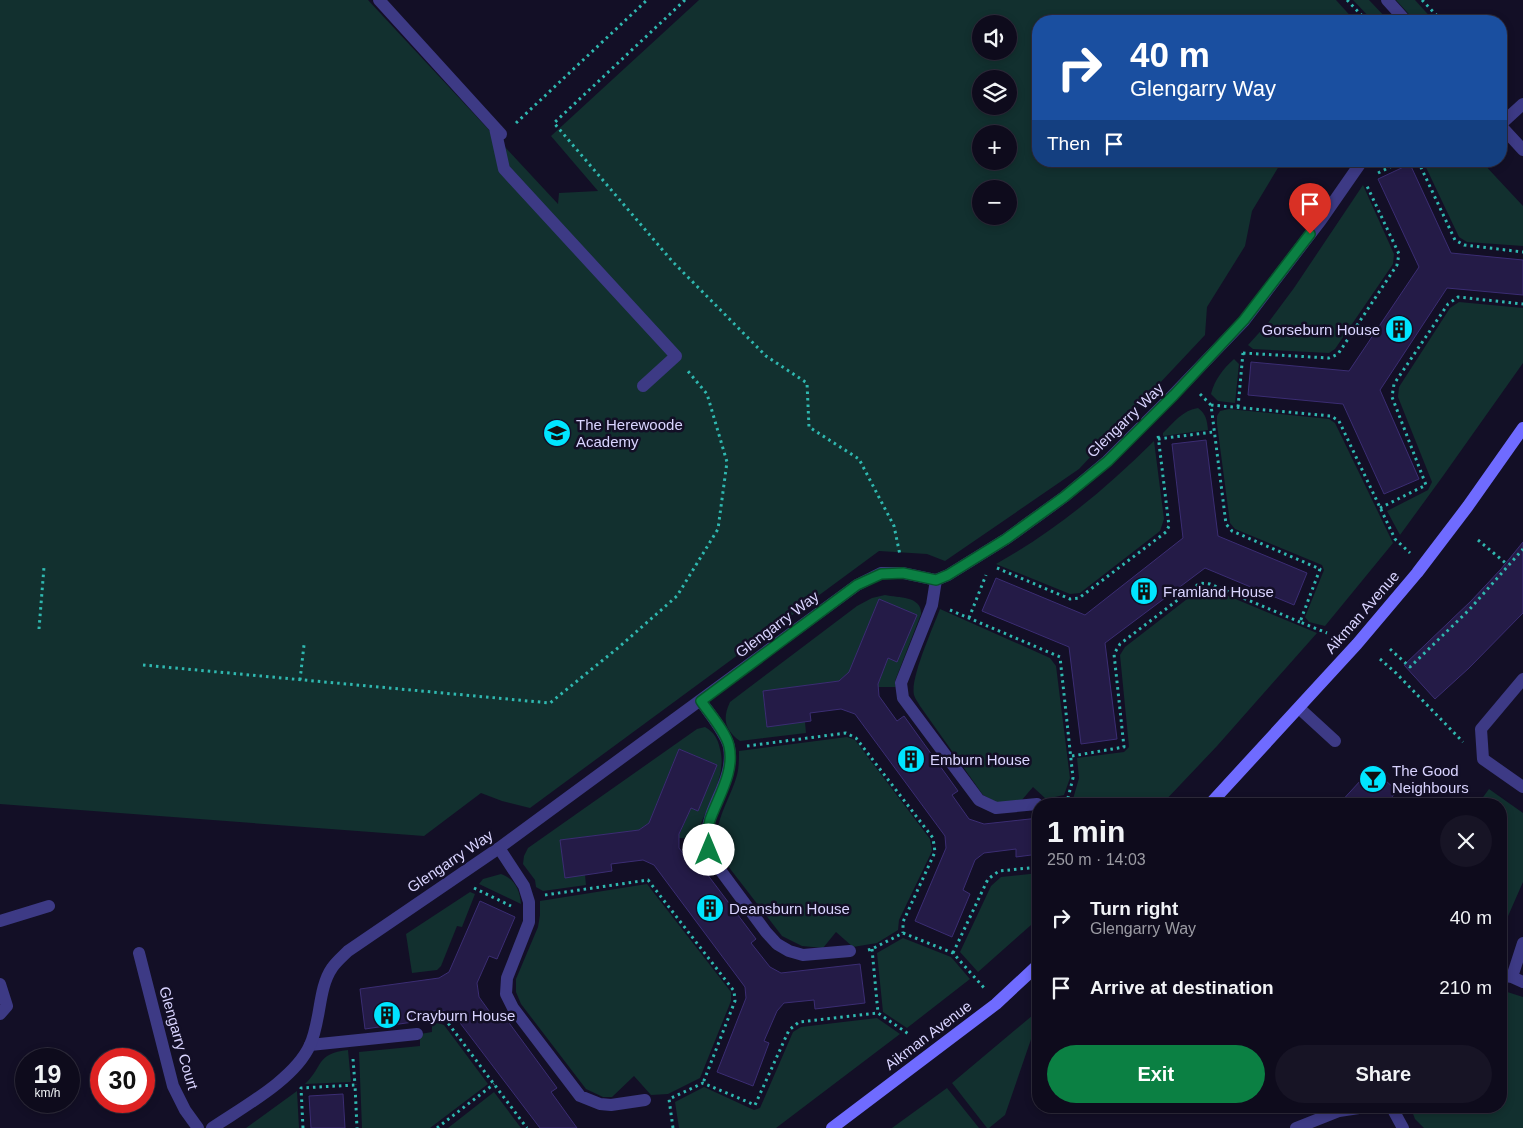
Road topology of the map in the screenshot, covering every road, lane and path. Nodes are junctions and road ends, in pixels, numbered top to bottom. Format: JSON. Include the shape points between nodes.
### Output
{"nodes":[{"id":1,"x":379,"y":0,"type":"edge"},
{"id":2,"x":647,"y":0,"type":"edge"},
{"id":3,"x":685,"y":0,"type":"edge"},
{"id":4,"x":1346,"y":0,"type":"edge"},
{"id":5,"x":1387,"y":0,"type":"edge"},
{"id":6,"x":1422,"y":0,"type":"edge"},
{"id":7,"x":1360,"y":15,"type":"edge"},
{"id":8,"x":1401,"y":15,"type":"edge"},
{"id":9,"x":1436,"y":15,"type":"edge"},
{"id":10,"x":1523,"y":104,"type":"edge"},
{"id":11,"x":1507,"y":119,"type":"edge"},
{"id":12,"x":499,"y":132,"type":"junction"},
{"id":13,"x":1507,"y":132,"type":"edge"},
{"id":14,"x":1523,"y":150,"type":"edge"},
{"id":15,"x":1358,"y":167,"type":"edge"},
{"id":16,"x":1390,"y":167,"type":"edge"},
{"id":17,"x":1421,"y":167,"type":"edge"},
{"id":18,"x":1372,"y":176,"type":"dead end"},
{"id":19,"x":1364,"y":180,"type":"dead end"},
{"id":20,"x":1523,"y":252,"type":"edge"},
{"id":21,"x":1523,"y":304,"type":"edge"},
{"id":22,"x":1237,"y":348,"type":"dead end"},
{"id":23,"x":1243,"y":354,"type":"junction"},
{"id":24,"x":676,"y":356,"type":"junction"},
{"id":25,"x":1187,"y":381,"type":"junction"},
{"id":26,"x":643,"y":386,"type":"dead end"},
{"id":27,"x":1211,"y":405,"type":"junction"},
{"id":28,"x":1238,"y":407,"type":"junction"},
{"id":29,"x":1523,"y":428,"type":"edge"},
{"id":30,"x":1158,"y":432,"type":"dead end"},
{"id":31,"x":1213,"y":432,"type":"junction"},
{"id":32,"x":1158,"y":439,"type":"junction"},
{"id":33,"x":1380,"y":508,"type":"junction"},
{"id":34,"x":1478,"y":540,"type":"dead end"},
{"id":35,"x":1523,"y":549,"type":"edge"},
{"id":36,"x":989,"y":564,"type":"dead end"},
{"id":37,"x":1424,"y":564,"type":"junction"},
{"id":38,"x":1508,"y":565,"type":"junction"},
{"id":39,"x":44,"y":567,"type":"dead end"},
{"id":40,"x":903,"y":573,"type":"junction"},
{"id":41,"x":986,"y":573,"type":"dead end"},
{"id":42,"x":936,"y":580,"type":"junction"},
{"id":43,"x":932,"y":605,"type":"junction"},
{"id":44,"x":969,"y":618,"type":"junction"},
{"id":45,"x":1300,"y":622,"type":"junction"},
{"id":46,"x":39,"y":629,"type":"dead end"},
{"id":47,"x":1327,"y":633,"type":"dead end"},
{"id":48,"x":304,"y":645,"type":"dead end"},
{"id":49,"x":1390,"y":649,"type":"dead end"},
{"id":50,"x":1380,"y":659,"type":"dead end"},
{"id":51,"x":143,"y":665,"type":"dead end"},
{"id":52,"x":1523,"y":679,"type":"edge"},
{"id":53,"x":300,"y":680,"type":"junction"},
{"id":54,"x":701,"y":701,"type":"junction"},
{"id":55,"x":1299,"y":708,"type":"junction"},
{"id":56,"x":1335,"y":741,"type":"dead end"},
{"id":57,"x":729,"y":748,"type":"junction"},
{"id":58,"x":1483,"y":750,"type":"junction"},
{"id":59,"x":1072,"y":756,"type":"junction"},
{"id":60,"x":1523,"y":787,"type":"edge"},
{"id":61,"x":1068,"y":798,"type":"edge"},
{"id":62,"x":1218,"y":798,"type":"edge"},
{"id":63,"x":1032,"y":804,"type":"edge"},
{"id":64,"x":499,"y":848,"type":"junction"},
{"id":65,"x":1032,"y":868,"type":"edge"},
{"id":66,"x":474,"y":889,"type":"dead end"},
{"id":67,"x":528,"y":897,"type":"junction"},
{"id":68,"x":49,"y":906,"type":"dead end"},
{"id":69,"x":530,"y":915,"type":"junction"},
{"id":70,"x":0,"y":921,"type":"edge"},
{"id":71,"x":903,"y":933,"type":"junction"},
{"id":72,"x":1523,"y":943,"type":"edge"},
{"id":73,"x":872,"y":949,"type":"junction"},
{"id":74,"x":850,"y":951,"type":"joint"},
{"id":75,"x":139,"y":953,"type":"dead end"},
{"id":76,"x":953,"y":953,"type":"junction"},
{"id":77,"x":1032,"y":971,"type":"edge"},
{"id":78,"x":1512,"y":978,"type":"edge"},
{"id":79,"x":0,"y":984,"type":"edge"},
{"id":80,"x":996,"y":1004,"type":"junction"},
{"id":81,"x":878,"y":1013,"type":"junction"},
{"id":82,"x":0,"y":1014,"type":"edge"},
{"id":83,"x":418,"y":1034,"type":"joint"},
{"id":84,"x":910,"y":1034,"type":"dead end"},
{"id":85,"x":352,"y":1041,"type":"junction"},
{"id":86,"x":310,"y":1044,"type":"junction"},
{"id":87,"x":704,"y":1083,"type":"junction"},
{"id":88,"x":494,"y":1084,"type":"junction"},
{"id":89,"x":355,"y":1085,"type":"junction"},
{"id":90,"x":645,"y":1100,"type":"dead end"},
{"id":91,"x":1332,"y":1113,"type":"edge"},
{"id":92,"x":1395,"y":1113,"type":"edge"},
{"id":93,"x":198,"y":1128,"type":"edge"},
{"id":94,"x":212,"y":1128,"type":"edge"},
{"id":95,"x":303,"y":1128,"type":"edge"},
{"id":96,"x":357,"y":1128,"type":"edge"},
{"id":97,"x":437,"y":1128,"type":"edge"},
{"id":98,"x":527,"y":1128,"type":"edge"},
{"id":99,"x":674,"y":1128,"type":"edge"},
{"id":100,"x":832,"y":1128,"type":"edge"},
{"id":101,"x":1296,"y":1128,"type":"edge"},
{"id":102,"x":1403,"y":1128,"type":"edge"}],
"edges":[{"from":1,"to":12,"type":"street"},
{"from":2,"to":12,"type":"path"},
{"from":3,"to":40,"type":"path","via":[[554,123],[672,262],[766,356],[807,383],[809,427],[859,459],[894,526]]},
{"from":4,"to":7,"type":"path"},
{"from":5,"to":8,"type":"street"},
{"from":6,"to":9,"type":"path"},
{"from":10,"to":11,"type":"street"},
{"from":12,"to":24,"type":"street","via":[[504,169]]},
{"from":13,"to":14,"type":"street"},
{"from":15,"to":25,"type":"street","name":"Glengarry Way","via":[[1244,320]]},
{"from":16,"to":18,"type":"path"},
{"from":17,"to":20,"type":"path","via":[[1456,240],[1464,245]]},
{"from":19,"to":23,"type":"path","via":[[1399,254],[1397,265],[1338,354],[1330,358]]},
{"from":21,"to":33,"type":"path","via":[[1458,297],[1448,304],[1394,384],[1392,397],[1426,485]]},
{"from":22,"to":23,"type":"path"},
{"from":23,"to":28,"type":"path"},
{"from":24,"to":26,"type":"street"},
{"from":24,"to":53,"type":"path","via":[[707,394],[727,462],[718,529],[677,596],[619,647],[550,703]]},
{"from":25,"to":27,"type":"path"},
{"from":25,"to":42,"type":"street","name":"Glengarry Way","via":[[1108,461],[1064,497],[1006,539]]},
{"from":27,"to":28,"type":"path"},
{"from":27,"to":31,"type":"path"},
{"from":28,"to":33,"type":"path","via":[[1331,416],[1340,421]]},
{"from":29,"to":37,"type":"street","name":"Aikman Avenue"},
{"from":30,"to":32,"type":"path"},
{"from":31,"to":32,"type":"path"},
{"from":31,"to":45,"type":"path","via":[[1226,524],[1232,531],[1320,569]]},
{"from":32,"to":36,"type":"path","via":[[1169,526],[1166,532],[1079,598],[1070,599]]},
{"from":33,"to":37,"type":"path","via":[[1395,539]]},
{"from":34,"to":38,"type":"path"},
{"from":35,"to":38,"type":"path"},
{"from":37,"to":55,"type":"street","name":"Aikman Avenue"},
{"from":38,"to":49,"type":"path","via":[[1469,610],[1410,667]]},
{"from":39,"to":46,"type":"path"},
{"from":40,"to":42,"type":"street","name":"Glengarry Way"},
{"from":40,"to":54,"type":"street","name":"Glengarry Way","via":[[881,574],[857,585]]},
{"from":41,"to":44,"type":"path"},
{"from":42,"to":43,"type":"street"},
{"from":43,"to":44,"type":"path"},
{"from":43,"to":63,"type":"street","via":[[901,683],[903,698],[979,800],[996,808]]},
{"from":44,"to":59,"type":"path","via":[[1060,657]]},
{"from":45,"to":47,"type":"path"},
{"from":45,"to":59,"type":"path","via":[[1210,584],[1200,583],[1120,644],[1114,654],[1124,747]]},
{"from":48,"to":53,"type":"path"},
{"from":50,"to":58,"type":"path","via":[[1471,750]]},
{"from":51,"to":53,"type":"path"},
{"from":52,"to":58,"type":"street","via":[[1481,730]]},
{"from":54,"to":57,"type":"street"},
{"from":54,"to":64,"type":"street","name":"Glengarry Way"},
{"from":55,"to":56,"type":"street"},
{"from":55,"to":62,"type":"street","name":"Aikman Avenue"},
{"from":57,"to":71,"type":"path","via":[[846,733],[856,738],[933,838],[935,852],[903,922]]},
{"from":57,"to":74,"type":"street","via":[[728,771],[707,837],[715,863],[776,944],[803,955]]},
{"from":58,"to":60,"type":"street","via":[[1483,759]]},
{"from":59,"to":61,"type":"path","via":[[1073,778]]},
{"from":64,"to":67,"type":"street"},
{"from":64,"to":86,"type":"street","name":"Glengarry Way","via":[[348,951],[332,968]]},
{"from":65,"to":76,"type":"path","via":[[999,871],[988,879]]},
{"from":66,"to":69,"type":"path"},
{"from":67,"to":69,"type":"street"},
{"from":67,"to":87,"type":"path","via":[[648,880],[734,991],[735,1001]]},
{"from":68,"to":70,"type":"street"},
{"from":69,"to":90,"type":"street","via":[[507,978],[506,994],[513,1008],[580,1096],[611,1105]]},
{"from":71,"to":73,"type":"path"},
{"from":71,"to":76,"type":"path"},
{"from":72,"to":78,"type":"street"},
{"from":73,"to":74,"type":"path"},
{"from":73,"to":81,"type":"path"},
{"from":75,"to":93,"type":"street","name":"Glengarry Court","via":[[174,1086]]},
{"from":76,"to":80,"type":"path"},
{"from":77,"to":80,"type":"street","name":"Aikman Avenue"},
{"from":79,"to":82,"type":"street","via":[[6,1006]]},
{"from":80,"to":100,"type":"street","name":"Aikman Avenue"},
{"from":81,"to":84,"type":"path"},
{"from":81,"to":87,"type":"path","via":[[799,1022],[789,1030],[755,1105]]},
{"from":83,"to":85,"type":"street"},
{"from":83,"to":88,"type":"path","via":[[418,1022],[439,1019],[448,1023]]},
{"from":85,"to":86,"type":"street"},
{"from":85,"to":89,"type":"path"},
{"from":86,"to":94,"type":"street","name":"Glengarry Way","via":[[285,1077]]},
{"from":87,"to":99,"type":"path","via":[[669,1099]]},
{"from":88,"to":97,"type":"path"},
{"from":88,"to":98,"type":"path"},
{"from":89,"to":95,"type":"path","via":[[301,1088]]},
{"from":89,"to":96,"type":"path"},
{"from":91,"to":101,"type":"street"},
{"from":92,"to":102,"type":"street"}]}
